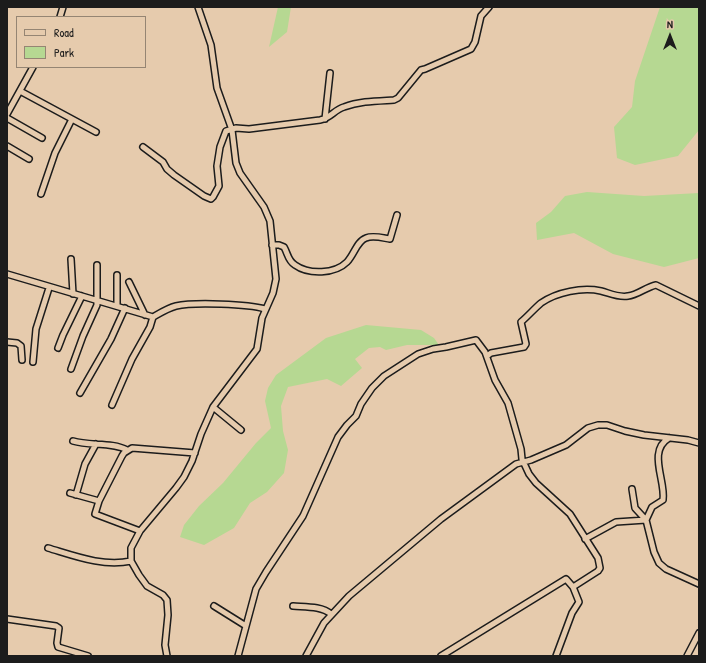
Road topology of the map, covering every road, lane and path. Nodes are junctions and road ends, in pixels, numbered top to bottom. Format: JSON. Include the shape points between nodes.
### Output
{"nodes":[{"id":1,"x":198,"y":7,"type":"edge"},
{"id":2,"x":489,"y":7,"type":"edge"},
{"id":3,"x":32,"y":68,"type":"edge"},
{"id":4,"x":330,"y":73,"type":"dead end"},
{"id":5,"x":20,"y":91,"type":"junction"},
{"id":6,"x":7,"y":114,"type":"edge"},
{"id":7,"x":7,"y":118,"type":"edge"},
{"id":8,"x":72,"y":119,"type":"junction"},
{"id":9,"x":326,"y":119,"type":"junction"},
{"id":10,"x":232,"y":130,"type":"junction"},
{"id":11,"x":96,"y":132,"type":"dead end"},
{"id":12,"x":42,"y":138,"type":"dead end"},
{"id":13,"x":7,"y":146,"type":"edge"},
{"id":14,"x":143,"y":147,"type":"dead end"},
{"id":15,"x":29,"y":159,"type":"dead end"},
{"id":16,"x":41,"y":194,"type":"dead end"},
{"id":17,"x":397,"y":215,"type":"dead end"},
{"id":18,"x":272,"y":245,"type":"junction"},
{"id":19,"x":71,"y":259,"type":"dead end"},
{"id":20,"x":97,"y":265,"type":"dead end"},
{"id":21,"x":7,"y":274,"type":"edge"},
{"id":22,"x":117,"y":275,"type":"dead end"},
{"id":23,"x":128,"y":282,"type":"dead end"},
{"id":24,"x":49,"y":288,"type":"junction"},
{"id":25,"x":73,"y":294,"type":"junction"},
{"id":26,"x":82,"y":296,"type":"junction"},
{"id":27,"x":98,"y":301,"type":"junction"},
{"id":28,"x":117,"y":306,"type":"junction"},
{"id":29,"x":699,"y":306,"type":"edge"},
{"id":30,"x":125,"y":308,"type":"junction"},
{"id":31,"x":265,"y":309,"type":"junction"},
{"id":32,"x":145,"y":314,"type":"junction"},
{"id":33,"x":153,"y":317,"type":"junction"},
{"id":34,"x":7,"y":342,"type":"edge"},
{"id":35,"x":58,"y":348,"type":"dead end"},
{"id":36,"x":487,"y":356,"type":"junction"},
{"id":37,"x":22,"y":360,"type":"dead end"},
{"id":38,"x":33,"y":362,"type":"dead end"},
{"id":39,"x":71,"y":370,"type":"dead end"},
{"id":40,"x":80,"y":393,"type":"dead end"},
{"id":41,"x":112,"y":405,"type":"dead end"},
{"id":42,"x":213,"y":407,"type":"junction"},
{"id":43,"x":241,"y":430,"type":"dead end"},
{"id":44,"x":669,"y":438,"type":"junction"},
{"id":45,"x":73,"y":441,"type":"dead end"},
{"id":46,"x":699,"y":442,"type":"edge"},
{"id":47,"x":96,"y":444,"type":"junction"},
{"id":48,"x":127,"y":450,"type":"junction"},
{"id":49,"x":195,"y":453,"type":"junction"},
{"id":50,"x":523,"y":462,"type":"junction"},
{"id":51,"x":632,"y":489,"type":"dead end"},
{"id":52,"x":70,"y":493,"type":"dead end"},
{"id":53,"x":76,"y":495,"type":"junction"},
{"id":54,"x":99,"y":501,"type":"junction"},
{"id":55,"x":646,"y":520,"type":"junction"},
{"id":56,"x":140,"y":531,"type":"junction"},
{"id":57,"x":585,"y":539,"type":"junction"},
{"id":58,"x":48,"y":548,"type":"dead end"},
{"id":59,"x":131,"y":561,"type":"junction"},
{"id":60,"x":699,"y":584,"type":"edge"},
{"id":61,"x":573,"y":588,"type":"junction"},
{"id":62,"x":214,"y":606,"type":"dead end"},
{"id":63,"x":293,"y":606,"type":"dead end"},
{"id":64,"x":331,"y":614,"type":"junction"},
{"id":65,"x":7,"y":619,"type":"edge"},
{"id":66,"x":246,"y":626,"type":"junction"},
{"id":67,"x":699,"y":633,"type":"edge"},
{"id":68,"x":88,"y":656,"type":"edge"},
{"id":69,"x":166,"y":656,"type":"edge"},
{"id":70,"x":238,"y":656,"type":"edge"},
{"id":71,"x":306,"y":656,"type":"edge"},
{"id":72,"x":441,"y":656,"type":"edge"},
{"id":73,"x":556,"y":656,"type":"edge"},
{"id":74,"x":687,"y":656,"type":"edge"}],
"edges":[{"from":1,"to":10,"type":"street","via":[[211,45],[217,88]]},
{"from":2,"to":9,"type":"street","via":[[481,16],[475,42],[470,49],[421,70],[394,100],[352,104],[338,109]]},
{"from":3,"to":5,"type":"street"},
{"from":4,"to":9,"type":"street"},
{"from":5,"to":6,"type":"street"},
{"from":5,"to":8,"type":"street"},
{"from":7,"to":12,"type":"street"},
{"from":8,"to":11,"type":"street"},
{"from":8,"to":16,"type":"street","via":[[54,153]]},
{"from":9,"to":10,"type":"street"},
{"from":10,"to":14,"type":"street","via":[[226,131],[220,147],[217,166],[219,186],[211,199],[174,175],[163,162]]},
{"from":10,"to":18,"type":"street","via":[[236,163],[268,215]]},
{"from":13,"to":15,"type":"street"},
{"from":17,"to":18,"type":"street","via":[[390,240],[366,238],[358,244],[348,260],[334,270],[315,271],[300,268],[289,259],[284,247]]},
{"from":18,"to":31,"type":"street","via":[[276,279],[273,293]]},
{"from":19,"to":25,"type":"street"},
{"from":20,"to":27,"type":"street"},
{"from":21,"to":24,"type":"street"},
{"from":22,"to":28,"type":"street"},
{"from":23,"to":32,"type":"street"},
{"from":24,"to":25,"type":"street"},
{"from":24,"to":38,"type":"street","via":[[36,329]]},
{"from":25,"to":26,"type":"street"},
{"from":26,"to":27,"type":"street"},
{"from":26,"to":35,"type":"street"},
{"from":27,"to":28,"type":"street"},
{"from":27,"to":39,"type":"street"},
{"from":28,"to":30,"type":"street"},
{"from":29,"to":36,"type":"street","via":[[656,284],[625,296],[596,290],[569,292],[545,301],[521,322],[526,344],[524,347]]},
{"from":30,"to":32,"type":"street"},
{"from":30,"to":40,"type":"street","via":[[111,339]]},
{"from":31,"to":33,"type":"street","via":[[183,305],[169,308]]},
{"from":31,"to":42,"type":"street","via":[[257,349]]},
{"from":32,"to":33,"type":"street"},
{"from":33,"to":41,"type":"street"},
{"from":34,"to":37,"type":"street","via":[[21,346]]},
{"from":36,"to":50,"type":"street","via":[[493,376],[506,398]]},
{"from":36,"to":66,"type":"street","via":[[476,340],[460,343],[412,357],[378,381],[361,404],[356,416],[334,444],[303,516],[256,589]]},
{"from":42,"to":43,"type":"street"},
{"from":42,"to":49,"type":"street","via":[[200,434]]},
{"from":44,"to":46,"type":"street"},
{"from":44,"to":50,"type":"street","via":[[598,425],[588,428],[566,445]]},
{"from":44,"to":55,"type":"street","via":[[662,443],[660,449],[659,468],[663,500],[652,507]]},
{"from":45,"to":47,"type":"street"},
{"from":47,"to":48,"type":"street"},
{"from":47,"to":53,"type":"street","via":[[85,464]]},
{"from":48,"to":49,"type":"street","via":[[132,448]]},
{"from":48,"to":54,"type":"street"},
{"from":49,"to":56,"type":"street","via":[[182,480]]},
{"from":50,"to":57,"type":"street","via":[[532,478],[570,514]]},
{"from":50,"to":64,"type":"street","via":[[511,467],[441,519]]},
{"from":51,"to":55,"type":"street","via":[[635,508]]},
{"from":52,"to":53,"type":"street"},
{"from":53,"to":54,"type":"street"},
{"from":54,"to":56,"type":"street","via":[[95,512],[97,516]]},
{"from":55,"to":57,"type":"street","via":[[619,521]]},
{"from":55,"to":60,"type":"street","via":[[652,547],[662,567]]},
{"from":56,"to":59,"type":"street","via":[[131,548]]},
{"from":57,"to":61,"type":"street","via":[[598,558],[599,570]]},
{"from":58,"to":59,"type":"street","via":[[75,557],[111,563]]},
{"from":59,"to":69,"type":"street","via":[[146,586],[167,600]]},
{"from":61,"to":72,"type":"street","via":[[568,580],[565,580]]},
{"from":61,"to":73,"type":"street","via":[[578,602]]},
{"from":62,"to":66,"type":"street"},
{"from":63,"to":64,"type":"street","via":[[318,608]]},
{"from":64,"to":71,"type":"street"},
{"from":65,"to":68,"type":"street","via":[[56,626],[59,628],[58,647]]},
{"from":66,"to":70,"type":"street"},
{"from":67,"to":74,"type":"street"}]}
